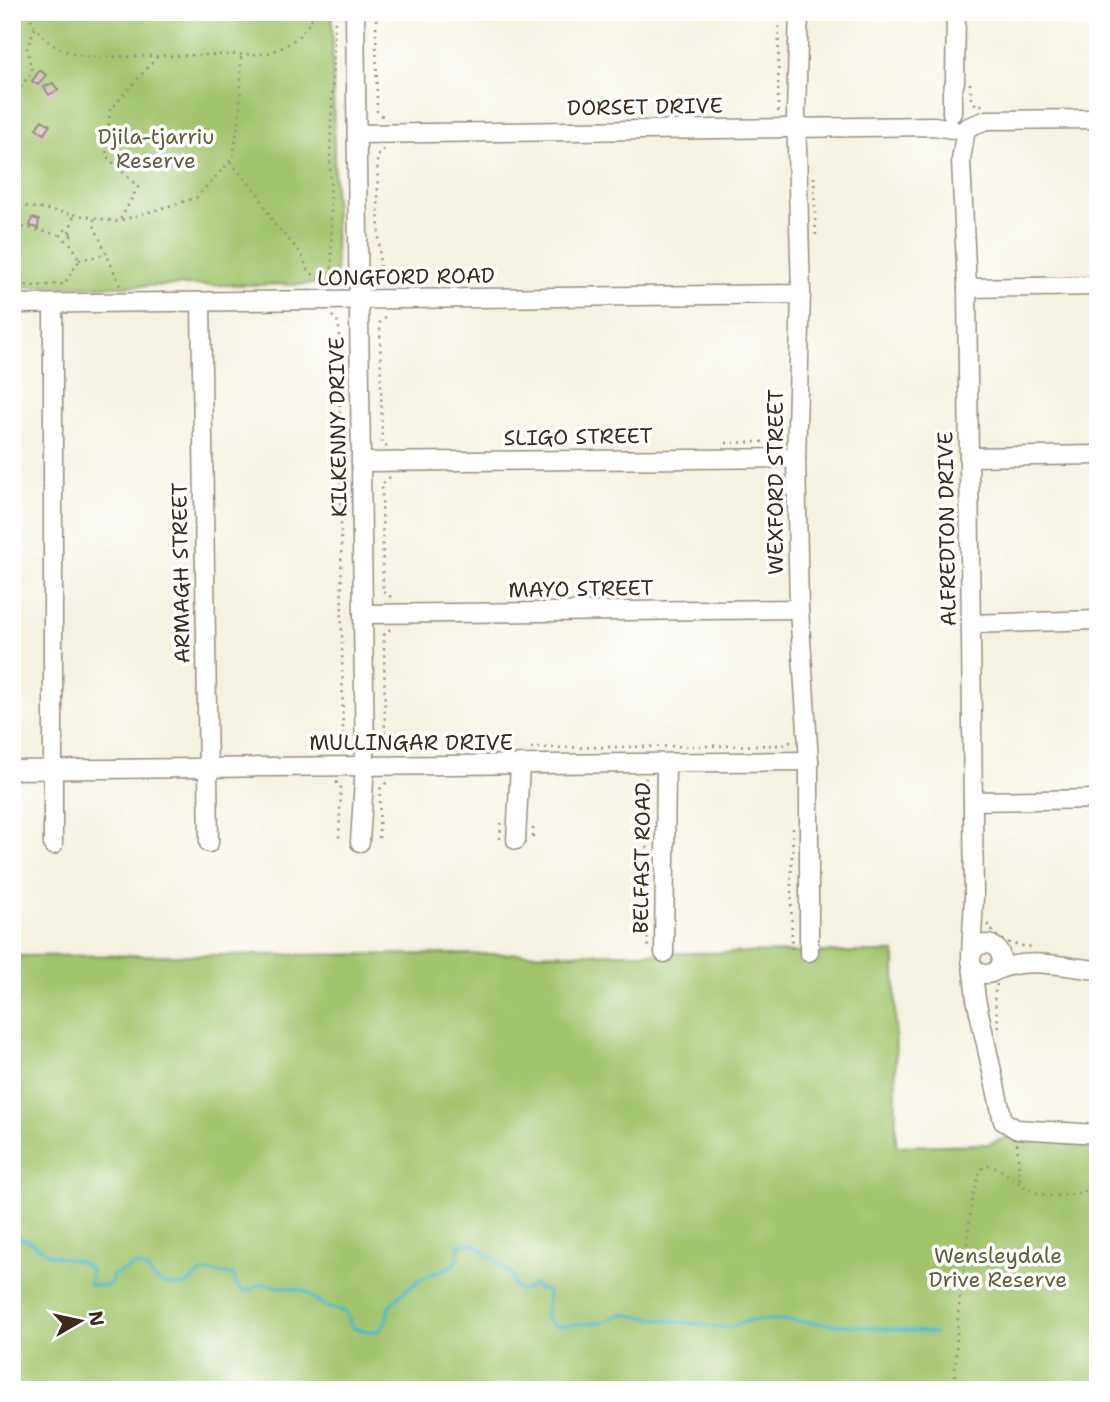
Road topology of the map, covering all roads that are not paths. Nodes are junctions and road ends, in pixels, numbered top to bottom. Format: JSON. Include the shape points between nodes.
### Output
{"nodes":[{"id":1,"x":355,"y":12,"type":"edge"},
{"id":2,"x":799,"y":12,"type":"edge"},
{"id":3,"x":956,"y":12,"type":"edge"},
{"id":4,"x":1098,"y":119,"type":"edge"},
{"id":5,"x":956,"y":121,"type":"junction"},
{"id":6,"x":796,"y":128,"type":"junction"},
{"id":7,"x":357,"y":134,"type":"junction"},
{"id":8,"x":1098,"y":286,"type":"edge"},
{"id":9,"x":967,"y":288,"type":"junction"},
{"id":10,"x":801,"y":294,"type":"junction"},
{"id":11,"x":359,"y":300,"type":"junction"},
{"id":12,"x":201,"y":302,"type":"junction"},
{"id":13,"x":12,"y":304,"type":"edge"},
{"id":14,"x":53,"y":304,"type":"junction"},
{"id":15,"x":1098,"y":454,"type":"edge"},
{"id":16,"x":796,"y":457,"type":"junction"},
{"id":17,"x":969,"y":457,"type":"junction"},
{"id":18,"x":361,"y":463,"type":"junction"},
{"id":19,"x":799,"y":609,"type":"junction"},
{"id":20,"x":363,"y":614,"type":"junction"},
{"id":21,"x":1098,"y":620,"type":"edge"},
{"id":22,"x":971,"y":624,"type":"junction"},
{"id":23,"x":519,"y":757,"type":"junction"},
{"id":24,"x":809,"y":761,"type":"junction"},
{"id":25,"x":666,"y":764,"type":"junction"},
{"id":26,"x":365,"y":765,"type":"junction"},
{"id":27,"x":206,"y":768,"type":"junction"},
{"id":28,"x":55,"y":769,"type":"junction"},
{"id":29,"x":12,"y":770,"type":"edge"},
{"id":30,"x":1098,"y":799,"type":"edge"},
{"id":31,"x":973,"y":801,"type":"junction"},
{"id":32,"x":508,"y":840,"type":"road end"},
{"id":33,"x":360,"y":842,"type":"dead end"},
{"id":34,"x":209,"y":844,"type":"dead end"},
{"id":35,"x":53,"y":845,"type":"dead end"},
{"id":36,"x":974,"y":897,"type":"junction"},
{"id":37,"x":656,"y":951,"type":"road end"},
{"id":38,"x":800,"y":951,"type":"road end"},
{"id":39,"x":1001,"y":959,"type":"junction"},
{"id":40,"x":971,"y":960,"type":"junction"},
{"id":41,"x":1098,"y":970,"type":"edge"},
{"id":42,"x":982,"y":1020,"type":"junction"},
{"id":43,"x":1098,"y":1134,"type":"edge"}],
"edges":[{"from":1,"to":7,"type":"street","name":"KILKENNY DRIVE"},
{"from":2,"to":6,"type":"street","name":"WEXFORD STREET"},
{"from":3,"to":5,"type":"street","name":"ALFREDTON DRIVE","via":[[963,82],[952,92]]},
{"from":4,"to":5,"type":"street","name":"DORSET DRIVE"},
{"from":5,"to":6,"type":"street","name":"DORSET DRIVE"},
{"from":5,"to":9,"type":"street","name":"ALFREDTON DRIVE"},
{"from":6,"to":7,"type":"street","name":"DORSET DRIVE"},
{"from":6,"to":10,"type":"street","name":"WEXFORD STREET"},
{"from":7,"to":11,"type":"street","name":"KILKENNY DRIVE"},
{"from":8,"to":9,"type":"street"},
{"from":9,"to":17,"type":"street","name":"ALFREDTON DRIVE"},
{"from":10,"to":11,"type":"street","name":"LONGFORD ROAD"},
{"from":10,"to":16,"type":"street","name":"WEXFORD STREET"},
{"from":11,"to":12,"type":"street","name":"LONGFORD ROAD","via":[[324,295]]},
{"from":11,"to":18,"type":"street","name":"KILKENNY DRIVE"},
{"from":12,"to":14,"type":"street","name":"LONGFORD ROAD"},
{"from":12,"to":27,"type":"street","name":"ARMAGH STREET"},
{"from":13,"to":14,"type":"street","name":"LONGFORD ROAD"},
{"from":14,"to":28,"type":"street"},
{"from":15,"to":17,"type":"street"},
{"from":16,"to":18,"type":"street","name":"SLIGO STREET"},
{"from":16,"to":19,"type":"street","name":"WEXFORD STREET"},
{"from":17,"to":22,"type":"street","name":"ALFREDTON DRIVE"},
{"from":18,"to":20,"type":"street","name":"KILKENNY DRIVE"},
{"from":19,"to":20,"type":"street","name":"MAYO STREET"},
{"from":19,"to":24,"type":"street","name":"WEXFORD STREET"},
{"from":20,"to":26,"type":"street","name":"KILKENNY DRIVE"},
{"from":21,"to":22,"type":"street"},
{"from":22,"to":31,"type":"street","name":"ALFREDTON DRIVE"},
{"from":23,"to":25,"type":"street","name":"MULLINGAR DRIVE"},
{"from":23,"to":26,"type":"street","name":"MULLINGAR DRIVE"},
{"from":23,"to":32,"type":"street"},
{"from":24,"to":25,"type":"street","name":"MULLINGAR DRIVE"},
{"from":24,"to":38,"type":"street","name":"WEXFORD STREET"},
{"from":25,"to":37,"type":"street","name":"BELFAST ROAD"},
{"from":26,"to":27,"type":"street","name":"MULLINGAR DRIVE"},
{"from":26,"to":33,"type":"street","name":"KILKENNY DRIVE"},
{"from":27,"to":28,"type":"street","name":"MULLINGAR DRIVE"},
{"from":27,"to":34,"type":"street","name":"ARMAGH STREET"},
{"from":28,"to":29,"type":"street","name":"MULLINGAR DRIVE"},
{"from":28,"to":35,"type":"street"},
{"from":30,"to":31,"type":"street"},
{"from":31,"to":36,"type":"street","name":"ALFREDTON DRIVE"},
{"from":36,"to":39,"type":"street","name":"ALFREDTON DRIVE","via":[[984,931]]},
{"from":36,"to":40,"type":"street","name":"ALFREDTON DRIVE"},
{"from":39,"to":40,"type":"street","via":[[982,974]]},
{"from":39,"to":40,"type":"street","via":[[980,945]]},
{"from":39,"to":41,"type":"street"},
{"from":39,"to":42,"type":"street","via":[[986,988]]},
{"from":40,"to":42,"type":"street","name":"ALFREDTON DRIVE"},
{"from":42,"to":43,"type":"street","name":"ALFREDTON DRIVE","via":[[1005,1123],[1016,1129]]}]}
